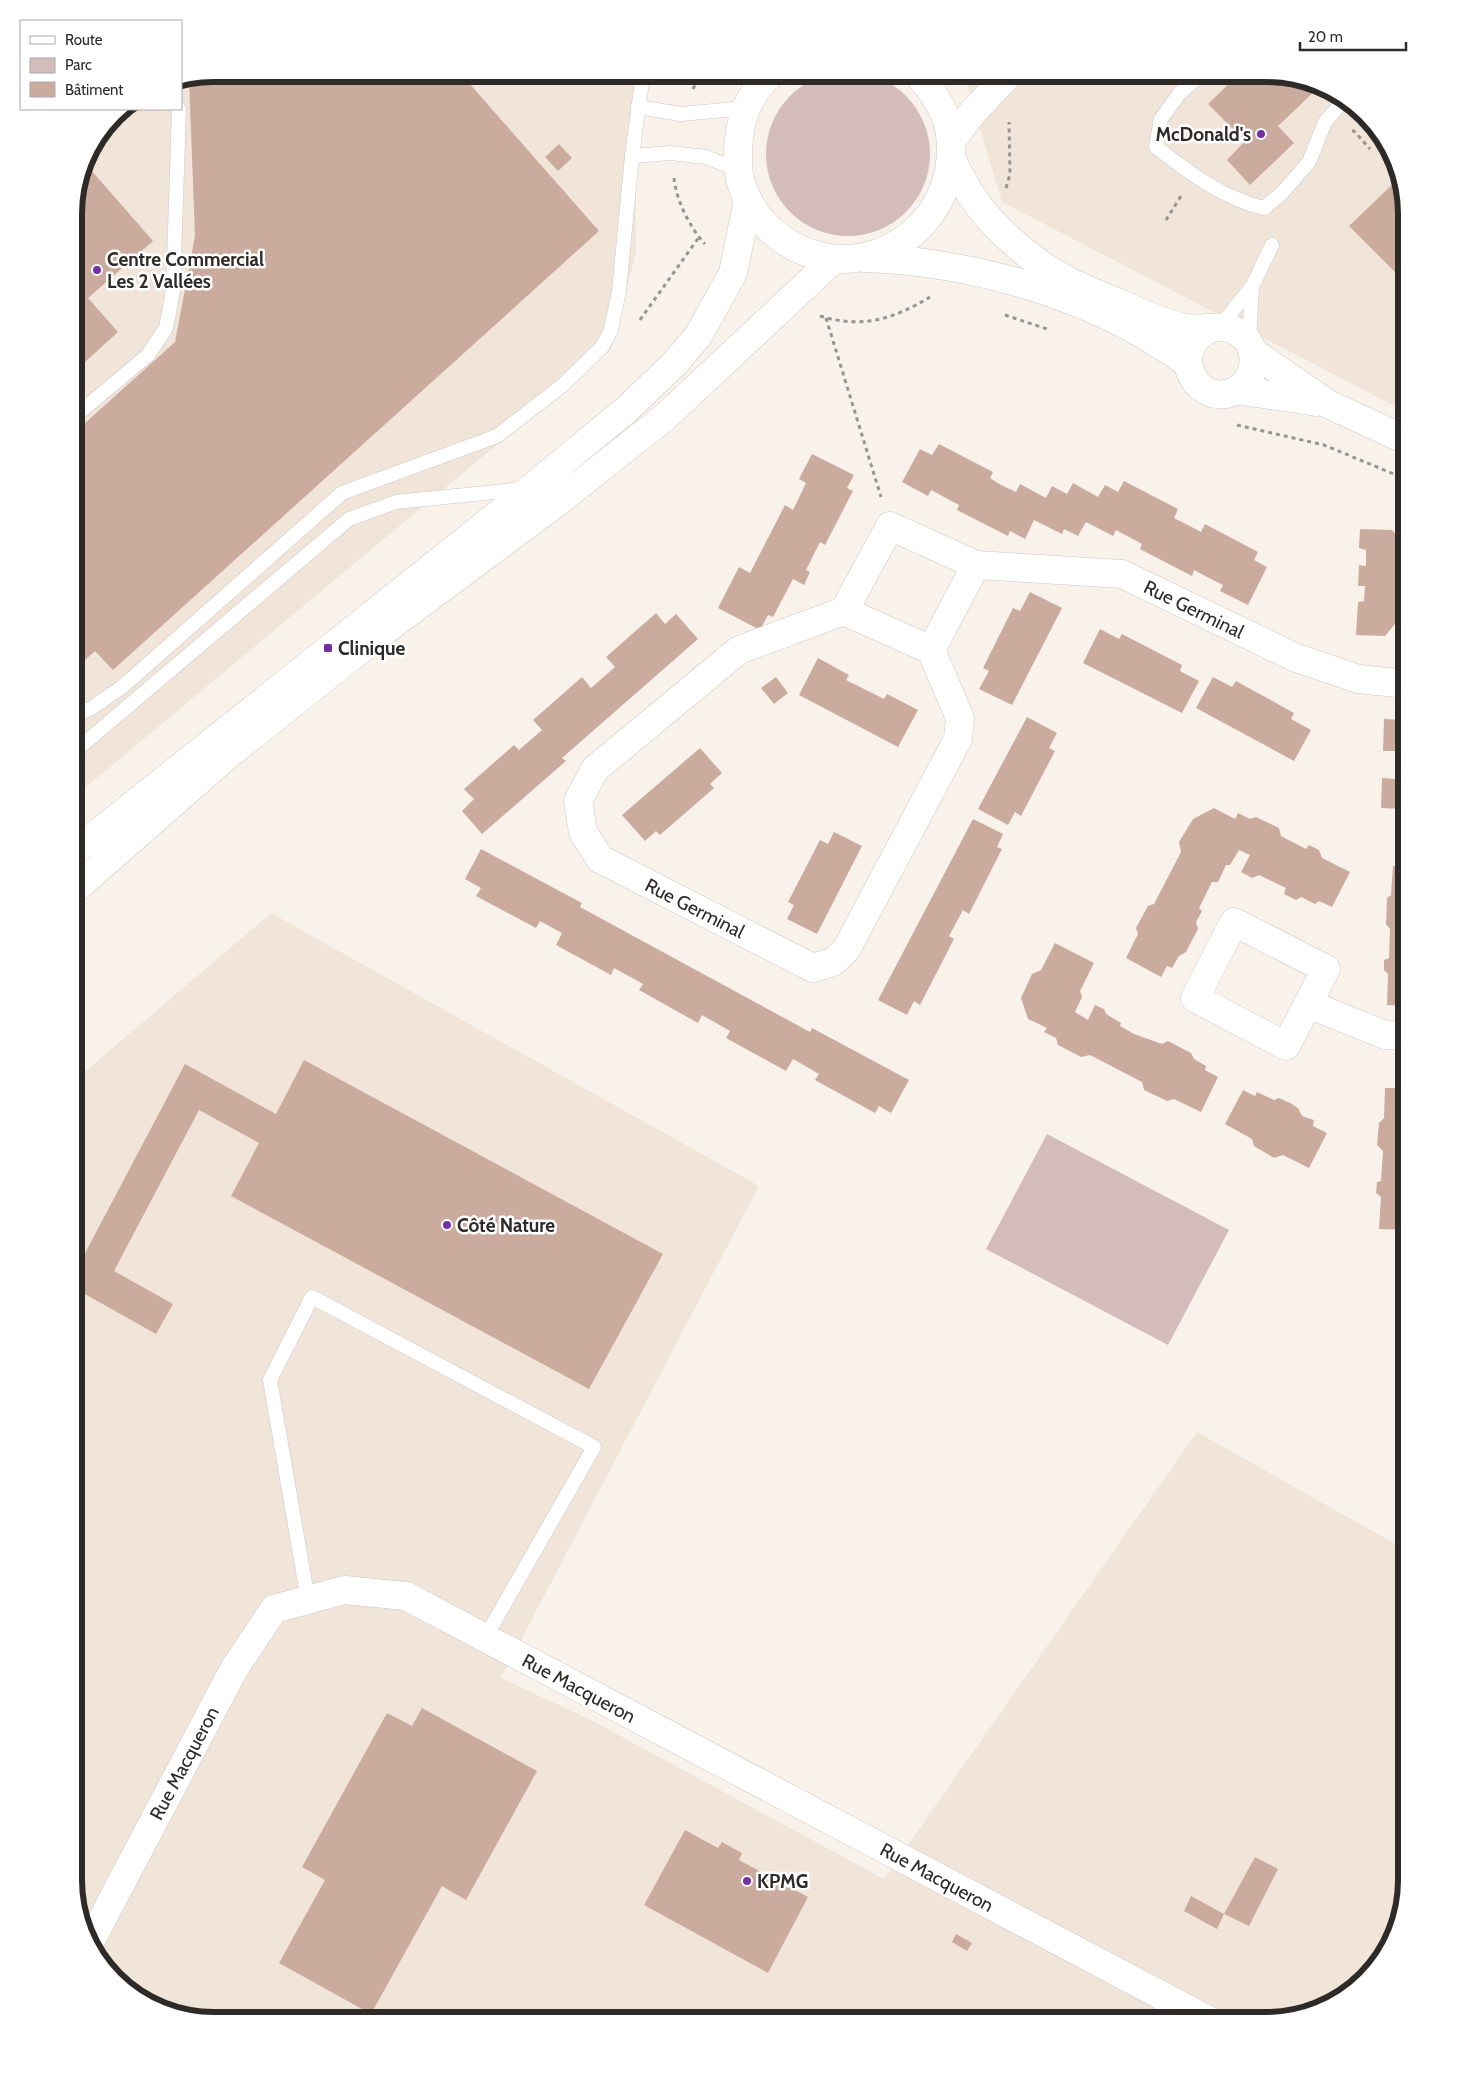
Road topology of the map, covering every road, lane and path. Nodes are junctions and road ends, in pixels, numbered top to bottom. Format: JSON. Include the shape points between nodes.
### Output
{"nodes":[{"id":1,"x":642,"y":82,"type":"edge"},
{"id":2,"x":696,"y":82,"type":"edge"},
{"id":3,"x":762,"y":83,"type":"edge"},
{"id":4,"x":926,"y":83,"type":"edge"},
{"id":5,"x":1001,"y":83,"type":"edge"},
{"id":6,"x":1004,"y":83,"type":"edge"},
{"id":7,"x":1192,"y":83,"type":"edge"},
{"id":8,"x":1339,"y":105,"type":"edge"},
{"id":9,"x":638,"y":107,"type":"junction"},
{"id":10,"x":746,"y":108,"type":"junction"},
{"id":11,"x":179,"y":110,"type":"edge"},
{"id":12,"x":681,"y":114,"type":"junction"},
{"id":13,"x":951,"y":150,"type":"junction"},
{"id":14,"x":672,"y":153,"type":"junction"},
{"id":15,"x":632,"y":156,"type":"junction"},
{"id":16,"x":738,"y":170,"type":"junction"},
{"id":17,"x":748,"y":200,"type":"junction"},
{"id":18,"x":992,"y":220,"type":"junction"},
{"id":19,"x":1272,"y":245,"type":"dead end"},
{"id":20,"x":865,"y":258,"type":"junction"},
{"id":21,"x":834,"y":259,"type":"junction"},
{"id":22,"x":963,"y":268,"type":"junction"},
{"id":23,"x":733,"y":273,"type":"junction"},
{"id":24,"x":1252,"y":287,"type":"junction"},
{"id":25,"x":784,"y":305,"type":"junction"},
{"id":26,"x":826,"y":318,"type":"junction"},
{"id":27,"x":1215,"y":328,"type":"junction"},
{"id":28,"x":1251,"y":347,"type":"junction"},
{"id":29,"x":1187,"y":363,"type":"junction"},
{"id":30,"x":1237,"y":390,"type":"junction"},
{"id":31,"x":1328,"y":404,"type":"junction"},
{"id":32,"x":83,"y":410,"type":"edge"},
{"id":33,"x":1398,"y":436,"type":"edge"},
{"id":34,"x":530,"y":489,"type":"junction"},
{"id":35,"x":890,"y":526,"type":"junction"},
{"id":36,"x":976,"y":565,"type":"junction"},
{"id":37,"x":844,"y":611,"type":"junction"},
{"id":38,"x":931,"y":650,"type":"junction"},
{"id":39,"x":1398,"y":683,"type":"edge"},
{"id":40,"x":83,"y":712,"type":"edge"},
{"id":41,"x":83,"y":745,"type":"edge"},
{"id":42,"x":83,"y":845,"type":"edge"},
{"id":43,"x":83,"y":882,"type":"edge"},
{"id":44,"x":1308,"y":1004,"type":"junction"},
{"id":45,"x":1398,"y":1036,"type":"edge"},
{"id":46,"x":308,"y":1600,"type":"junction"},
{"id":47,"x":485,"y":1638,"type":"junction"},
{"id":48,"x":95,"y":1933,"type":"edge"},
{"id":49,"x":1193,"y":2012,"type":"edge"}],
"edges":[{"from":1,"to":9,"type":"lane"},
{"from":2,"to":12,"type":"path"},
{"from":3,"to":10,"type":"street"},
{"from":4,"to":13,"type":"street","via":[[934,92],[945,116]]},
{"from":5,"to":13,"type":"street","via":[[972,114]]},
{"from":6,"to":18,"type":"path","via":[[1010,174],[1000,210]]},
{"from":7,"to":8,"type":"lane","via":[[1161,119],[1156,146],[1216,188],[1244,203],[1264,208],[1309,162],[1325,122]]},
{"from":9,"to":12,"type":"lane"},
{"from":9,"to":15,"type":"lane"},
{"from":10,"to":12,"type":"lane"},
{"from":10,"to":16,"type":"street","via":[[737,138]]},
{"from":11,"to":32,"type":"lane","via":[[173,291],[166,328],[148,355]]},
{"from":13,"to":18,"type":"street","via":[[974,199]]},
{"from":13,"to":20,"type":"street","via":[[946,186],[933,211],[915,232],[892,248]]},
{"from":14,"to":15,"type":"lane"},
{"from":14,"to":16,"type":"lane","via":[[706,156]]},
{"from":14,"to":23,"type":"path","via":[[675,193],[699,237]]},
{"from":15,"to":40,"type":"lane","via":[[618,291],[611,330],[602,347],[563,385],[496,436],[342,493],[122,687]]},
{"from":16,"to":17,"type":"street"},
{"from":17,"to":21,"type":"street","via":[[763,223],[784,241],[808,254]]},
{"from":17,"to":23,"type":"street"},
{"from":18,"to":27,"type":"street","via":[[1028,253],[1066,280],[1187,328]]},
{"from":19,"to":24,"type":"lane"},
{"from":20,"to":21,"type":"street"},
{"from":20,"to":22,"type":"street","via":[[905,259]]},
{"from":21,"to":25,"type":"street"},
{"from":22,"to":26,"type":"path","via":[[943,289],[906,312],[869,323]]},
{"from":22,"to":29,"type":"street","via":[[1047,292],[1123,324],[1148,336]]},
{"from":23,"to":34,"type":"street","via":[[698,336],[675,364],[626,410]]},
{"from":24,"to":27,"type":"lane"},
{"from":24,"to":28,"type":"lane"},
{"from":25,"to":26,"type":"path"},
{"from":25,"to":43,"type":"street","via":[[665,417],[555,504],[380,634],[228,755]]},
{"from":26,"to":35,"type":"path"},
{"from":27,"to":28,"type":"street","via":[[1231,328]]},
{"from":27,"to":29,"type":"street","via":[[1199,334],[1192,342]]},
{"from":28,"to":30,"type":"street","via":[[1254,363],[1251,374]]},
{"from":28,"to":31,"type":"street"},
{"from":29,"to":30,"type":"street","via":[[1196,383],[1205,390],[1226,393]]},
{"from":30,"to":31,"type":"street"},
{"from":31,"to":33,"type":"street"},
{"from":34,"to":41,"type":"lane","via":[[396,502],[350,519]]},
{"from":34,"to":42,"type":"street"},
{"from":35,"to":36,"type":"street","name":"Rue Germinal"},
{"from":35,"to":37,"type":"street"},
{"from":36,"to":38,"type":"street"},
{"from":36,"to":39,"type":"street","name":"Rue Germinal","via":[[1122,574],[1294,656],[1358,679]]},
{"from":37,"to":38,"type":"street"},
{"from":37,"to":38,"type":"street","name":"Rue Germinal","via":[[739,650],[595,769],[578,802],[583,832],[600,859],[813,968],[832,962],[846,950],[958,739],[960,718]]},
{"from":44,"to":44,"type":"street","via":[[1326,969],[1234,922],[1195,998],[1286,1046]]},
{"from":44,"to":45,"type":"street","via":[[1384,1035]]},
{"from":46,"to":47,"type":"street","name":"Rue Macqueron","via":[[344,1590],[406,1596]]},
{"from":46,"to":47,"type":"lane","via":[[270,1380],[312,1297],[594,1447]]},
{"from":46,"to":48,"type":"street","name":"Rue Macqueron","via":[[274,1609],[234,1669]]},
{"from":47,"to":49,"type":"street","name":"Rue Macqueron"}]}
